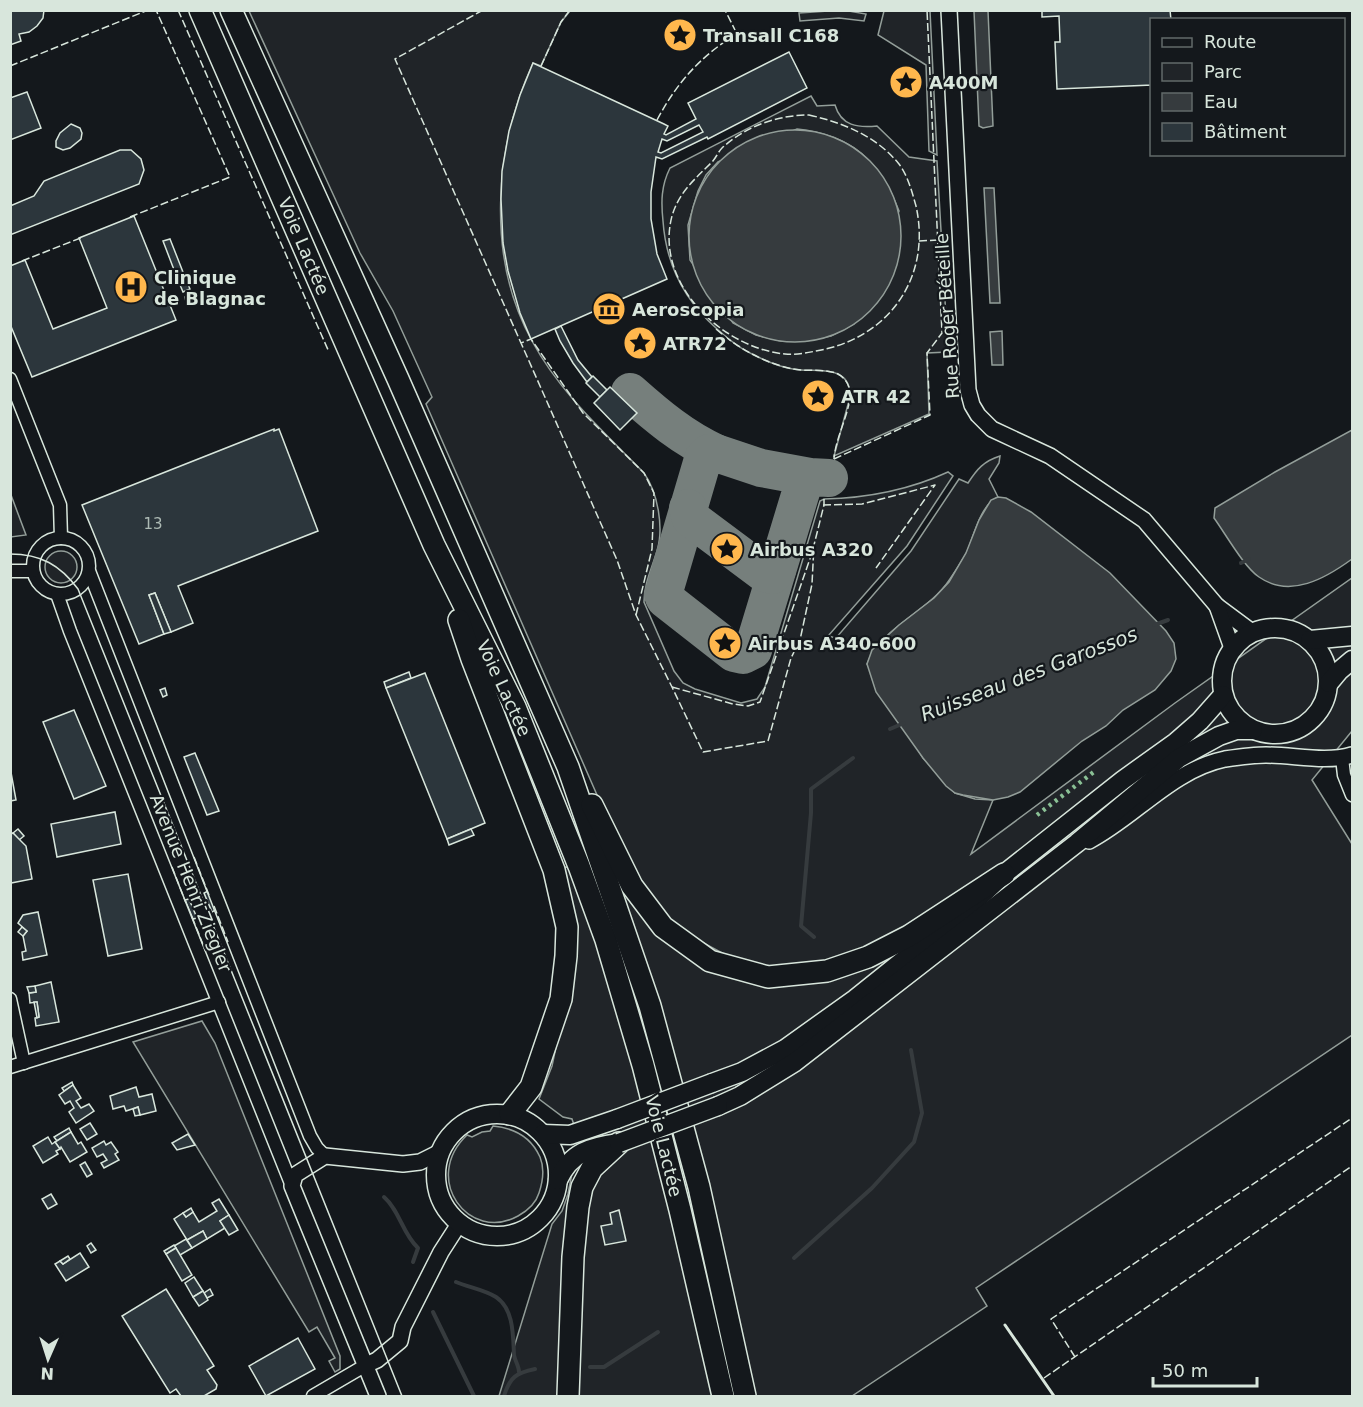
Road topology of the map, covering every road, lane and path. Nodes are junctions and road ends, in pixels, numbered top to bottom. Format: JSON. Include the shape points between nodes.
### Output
{"nodes":[{"id":1,"x":200,"y":10,"type":"edge"},
{"id":2,"x":231,"y":10,"type":"edge"},
{"id":3,"x":949,"y":10,"type":"edge"},
{"id":4,"x":10,"y":379,"type":"edge"},
{"id":5,"x":61,"y":538,"type":"junction"},
{"id":6,"x":434,"y":545,"type":"junction"},
{"id":7,"x":33,"y":571,"type":"junction"},
{"id":8,"x":89,"y":571,"type":"junction"},
{"id":9,"x":10,"y":572,"type":"edge"},
{"id":10,"x":57,"y":594,"type":"junction"},
{"id":11,"x":1218,"y":606,"type":"junction"},
{"id":12,"x":1252,"y":632,"type":"junction"},
{"id":13,"x":1353,"y":636,"type":"edge"},
{"id":14,"x":1310,"y":640,"type":"junction"},
{"id":15,"x":1232,"y":648,"type":"junction"},
{"id":16,"x":1353,"y":660,"type":"edge"},
{"id":17,"x":1329,"y":683,"type":"junction"},
{"id":18,"x":1223,"y":695,"type":"junction"},
{"id":19,"x":1253,"y":730,"type":"junction"},
{"id":20,"x":1347,"y":756,"type":"edge"},
{"id":21,"x":568,"y":767,"type":"junction"},
{"id":22,"x":1353,"y":795,"type":"edge"},
{"id":23,"x":1077,"y":843,"type":"junction"},
{"id":24,"x":1004,"y":874,"type":"junction"},
{"id":25,"x":10,"y":999,"type":"edge"},
{"id":26,"x":219,"y":1002,"type":"junction"},
{"id":27,"x":24,"y":1062,"type":"junction"},
{"id":28,"x":10,"y":1067,"type":"edge"},
{"id":29,"x":510,"y":1114,"type":"junction"},
{"id":30,"x":543,"y":1134,"type":"junction"},
{"id":31,"x":619,"y":1143,"type":"junction"},
{"id":32,"x":440,"y":1152,"type":"junction"},
{"id":33,"x":325,"y":1156,"type":"junction"},
{"id":34,"x":558,"y":1180,"type":"junction"},
{"id":35,"x":292,"y":1186,"type":"junction"},
{"id":36,"x":459,"y":1224,"type":"junction"},
{"id":37,"x":366,"y":1365,"type":"junction"},
{"id":38,"x":313,"y":1396,"type":"edge"},
{"id":39,"x":378,"y":1396,"type":"edge"},
{"id":40,"x":568,"y":1396,"type":"edge"},
{"id":41,"x":723,"y":1396,"type":"edge"},
{"id":42,"x":745,"y":1396,"type":"edge"}],
"edges":[{"from":1,"to":6,"type":"highway","name":"Voie Lactée"},
{"from":2,"to":21,"type":"highway","name":"Voie Lactée"},
{"from":3,"to":11,"type":"street","name":"Rue Roger Béteille","via":[[968,390],[972,405],[992,429],[1050,456],[1144,520]]},
{"from":4,"to":5,"type":"street","via":[[59,501]]},
{"from":5,"to":7,"type":"street","via":[[41,546],[33,560]]},
{"from":5,"to":8,"type":"street","via":[[82,548],[87,554]]},
{"from":6,"to":29,"type":"highway","via":[[472,659],[554,870],[567,927],[561,999],[531,1088]]},
{"from":6,"to":41,"type":"highway","name":"Voie Lactée","via":[[514,707],[606,940],[643,1065]]},
{"from":7,"to":9,"type":"street"},
{"from":7,"to":10,"type":"street","via":[[40,585]]},
{"from":8,"to":10,"type":"street","via":[[78,589]]},
{"from":8,"to":33,"type":"street","name":"Avenue Henri Ziegler","via":[[310,1136]]},
{"from":10,"to":26,"type":"street","name":"Avenue Henri Ziegler"},
{"from":11,"to":12,"type":"street","name":"Rue Roger Béteille"},
{"from":11,"to":15,"type":"street","name":"Rue Roger Béteille"},
{"from":12,"to":14,"type":"main road","via":[[1272,627],[1292,630]]},
{"from":12,"to":15,"type":"main road"},
{"from":13,"to":14,"type":"main road"},
{"from":14,"to":17,"type":"main road","via":[[1323,658]]},
{"from":15,"to":18,"type":"main road","via":[[1224,662]]},
{"from":16,"to":17,"type":"main road"},
{"from":17,"to":19,"type":"main road","via":[[1322,707],[1304,726],[1271,735]]},
{"from":18,"to":19,"type":"main road","via":[[1229,710]]},
{"from":18,"to":24,"type":"main road","via":[[1176,742]]},
{"from":19,"to":23,"type":"main road","via":[[1227,733],[1179,758]]},
{"from":20,"to":22,"type":"street","via":[[1344,775]]},
{"from":20,"to":23,"type":"street","via":[[1266,755],[1204,766],[1166,786],[1090,841]]},
{"from":21,"to":24,"type":"highway","via":[[588,796],[632,886],[663,927],[710,961],[768,977],[827,971],[868,957],[909,936]]},
{"from":21,"to":42,"type":"highway","name":"Voie Lactée","via":[[650,1006],[699,1187]]},
{"from":23,"to":31,"type":"main road","bridge":true,"via":[[795,1062],[740,1096]]},
{"from":24,"to":30,"type":"main road","bridge":true,"via":[[966,910],[814,1030],[764,1061],[570,1135]]},
{"from":25,"to":27,"type":"street"},
{"from":26,"to":27,"type":"street"},
{"from":26,"to":35,"type":"street","name":"Avenue Henri Ziegler"},
{"from":27,"to":28,"type":"street"},
{"from":29,"to":30,"type":"main road"},
{"from":29,"to":32,"type":"main road","via":[[477,1117],[462,1125]]},
{"from":30,"to":34,"type":"main road","via":[[558,1164]]},
{"from":31,"to":34,"type":"main road","via":[[579,1154],[566,1164]]},
{"from":31,"to":40,"type":"highway","via":[[592,1168],[582,1187],[573,1257]]},
{"from":32,"to":33,"type":"street","via":[[420,1162],[403,1164]]},
{"from":32,"to":36,"type":"main road","via":[[438,1192],[448,1213]]},
{"from":33,"to":35,"type":"street","via":[[295,1175]]},
{"from":34,"to":36,"type":"main road","via":[[554,1198],[543,1216],[528,1228],[490,1236]]},
{"from":35,"to":37,"type":"street"},
{"from":36,"to":37,"type":"street","via":[[441,1251],[403,1327],[400,1341]]},
{"from":37,"to":38,"type":"street"},
{"from":37,"to":39,"type":"street"}]}
